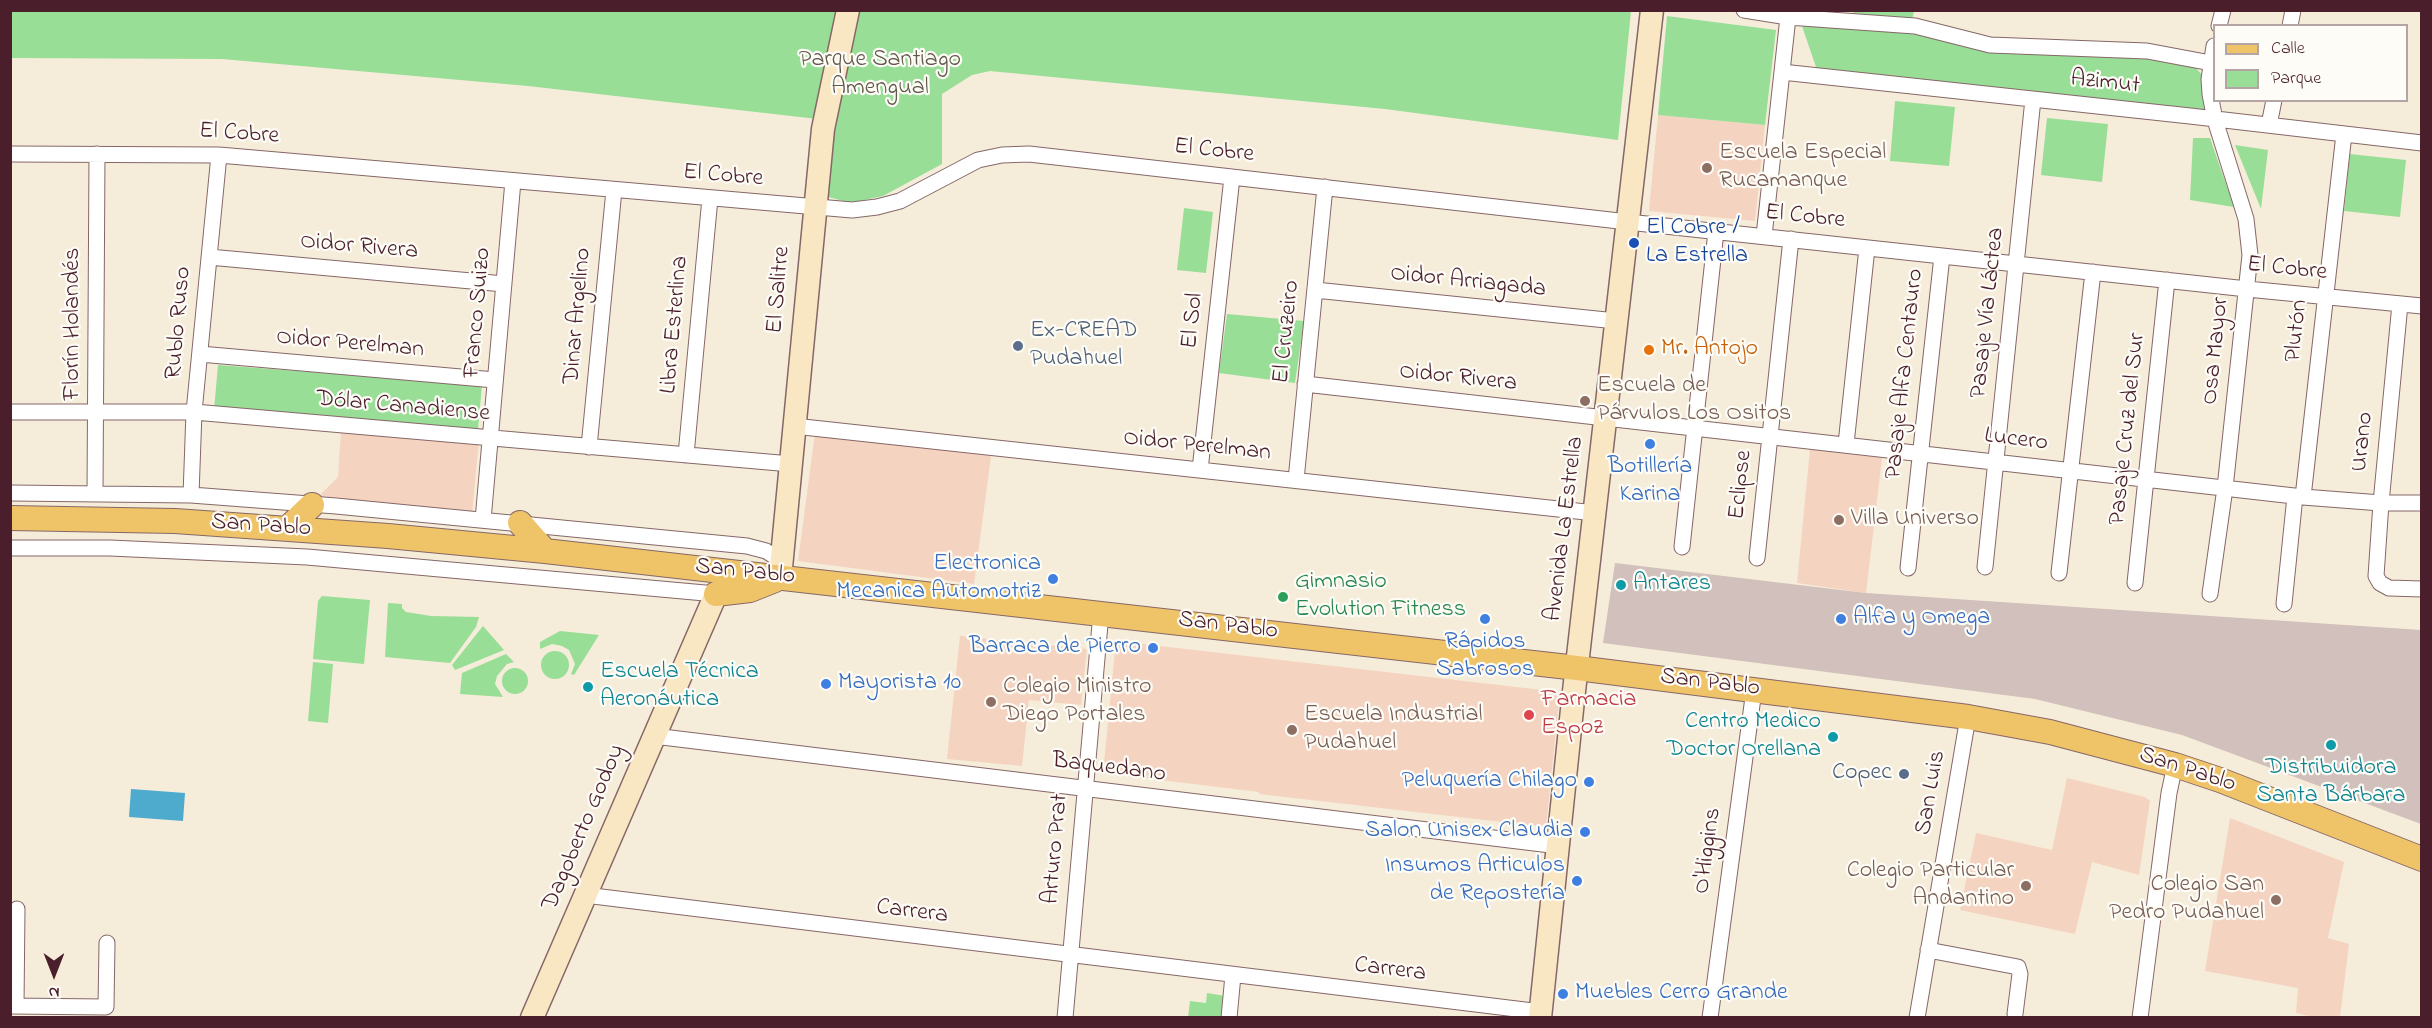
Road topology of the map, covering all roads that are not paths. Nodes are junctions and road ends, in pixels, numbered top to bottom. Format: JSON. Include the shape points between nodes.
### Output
{"nodes":[{"id":1,"x":848,"y":10,"type":"edge"},
{"id":2,"x":1652,"y":10,"type":"edge"},
{"id":3,"x":1744,"y":10,"type":"edge"},
{"id":4,"x":1788,"y":17,"type":"junction"},
{"id":5,"x":2213,"y":52,"type":"edge"},
{"id":6,"x":2211,"y":63,"type":"junction"},
{"id":7,"x":1782,"y":72,"type":"junction"},
{"id":8,"x":2033,"y":99,"type":"junction"},
{"id":9,"x":2274,"y":102,"type":"edge"},
{"id":10,"x":2215,"y":120,"type":"junction"},
{"id":11,"x":2269,"y":125,"type":"junction"},
{"id":12,"x":2344,"y":134,"type":"junction"},
{"id":13,"x":2421,"y":144,"type":"edge"},
{"id":14,"x":10,"y":154,"type":"edge"},
{"id":15,"x":97,"y":154,"type":"junction"},
{"id":16,"x":219,"y":155,"type":"junction"},
{"id":17,"x":1232,"y":177,"type":"junction"},
{"id":18,"x":513,"y":181,"type":"junction"},
{"id":19,"x":1325,"y":187,"type":"junction"},
{"id":20,"x":614,"y":190,"type":"junction"},
{"id":21,"x":710,"y":198,"type":"junction"},
{"id":22,"x":814,"y":208,"type":"junction"},
{"id":23,"x":1628,"y":222,"type":"junction"},
{"id":24,"x":1716,"y":231,"type":"junction"},
{"id":25,"x":1764,"y":236,"type":"junction"},
{"id":26,"x":1791,"y":239,"type":"junction"},
{"id":27,"x":1867,"y":248,"type":"junction"},
{"id":28,"x":1942,"y":256,"type":"junction"},
{"id":29,"x":209,"y":257,"type":"junction"},
{"id":30,"x":2016,"y":264,"type":"junction"},
{"id":31,"x":2093,"y":272,"type":"junction"},
{"id":32,"x":2167,"y":280,"type":"junction"},
{"id":33,"x":504,"y":284,"type":"junction"},
{"id":34,"x":2247,"y":289,"type":"junction"},
{"id":35,"x":1315,"y":290,"type":"junction"},
{"id":36,"x":2325,"y":297,"type":"junction"},
{"id":37,"x":2400,"y":304,"type":"junction"},
{"id":38,"x":2421,"y":306,"type":"edge"},
{"id":39,"x":1616,"y":321,"type":"junction"},
{"id":40,"x":200,"y":354,"type":"junction"},
{"id":41,"x":495,"y":380,"type":"junction"},
{"id":42,"x":1305,"y":384,"type":"junction"},
{"id":43,"x":10,"y":412,"type":"edge"},
{"id":44,"x":96,"y":412,"type":"junction"},
{"id":45,"x":194,"y":412,"type":"junction"},
{"id":46,"x":1606,"y":418,"type":"junction"},
{"id":47,"x":794,"y":426,"type":"junction"},
{"id":48,"x":1695,"y":428,"type":"junction"},
{"id":49,"x":1770,"y":436,"type":"junction"},
{"id":50,"x":490,"y":438,"type":"junction"},
{"id":51,"x":1846,"y":444,"type":"junction"},
{"id":52,"x":589,"y":447,"type":"junction"},
{"id":53,"x":1920,"y":453,"type":"junction"},
{"id":54,"x":686,"y":455,"type":"junction"},
{"id":55,"x":1996,"y":462,"type":"junction"},
{"id":56,"x":791,"y":464,"type":"junction"},
{"id":57,"x":1200,"y":470,"type":"junction"},
{"id":58,"x":2071,"y":470,"type":"junction"},
{"id":59,"x":2146,"y":479,"type":"junction"},
{"id":60,"x":1296,"y":480,"type":"junction"},
{"id":61,"x":2225,"y":488,"type":"junction"},
{"id":62,"x":10,"y":493,"type":"edge"},
{"id":63,"x":95,"y":493,"type":"junction"},
{"id":64,"x":191,"y":495,"type":"junction"},
{"id":65,"x":2299,"y":497,"type":"junction"},
{"id":66,"x":2381,"y":503,"type":"junction"},
{"id":67,"x":2421,"y":503,"type":"edge"},
{"id":68,"x":312,"y":505,"type":"junction"},
{"id":69,"x":1595,"y":513,"type":"junction"},
{"id":70,"x":10,"y":518,"type":"edge"},
{"id":71,"x":483,"y":520,"type":"junction"},
{"id":72,"x":520,"y":523,"type":"junction"},
{"id":73,"x":288,"y":528,"type":"junction"},
{"id":74,"x":1682,"y":547,"type":"dead end"},
{"id":75,"x":10,"y":548,"type":"edge"},
{"id":76,"x":545,"y":551,"type":"junction"},
{"id":77,"x":1757,"y":558,"type":"dead end"},
{"id":78,"x":1985,"y":567,"type":"dead end"},
{"id":79,"x":1908,"y":568,"type":"dead end"},
{"id":80,"x":781,"y":569,"type":"junction"},
{"id":81,"x":2059,"y":573,"type":"dead end"},
{"id":82,"x":2135,"y":583,"type":"dead end"},
{"id":83,"x":2421,"y":589,"type":"edge"},
{"id":84,"x":716,"y":594,"type":"junction"},
{"id":85,"x":2210,"y":594,"type":"dead end"},
{"id":86,"x":2284,"y":604,"type":"dead end"},
{"id":87,"x":1101,"y":613,"type":"junction"},
{"id":88,"x":1577,"y":668,"type":"junction"},
{"id":89,"x":1754,"y":690,"type":"junction"},
{"id":90,"x":1968,"y":717,"type":"junction"},
{"id":91,"x":654,"y":736,"type":"junction"},
{"id":92,"x":2175,"y":765,"type":"junction"},
{"id":93,"x":1085,"y":788,"type":"junction"},
{"id":94,"x":1559,"y":846,"type":"junction"},
{"id":95,"x":2421,"y":860,"type":"edge"},
{"id":96,"x":585,"y":895,"type":"junction"},
{"id":97,"x":17,"y":909,"type":"dead end"},
{"id":98,"x":107,"y":943,"type":"dead end"},
{"id":99,"x":1928,"y":950,"type":"junction"},
{"id":100,"x":1070,"y":956,"type":"junction"},
{"id":101,"x":1233,"y":975,"type":"junction"},
{"id":102,"x":13,"y":1006,"type":"edge"},
{"id":103,"x":2015,"y":1014,"type":"dead end"},
{"id":104,"x":1541,"y":1015,"type":"edge"},
{"id":105,"x":532,"y":1017,"type":"edge"},
{"id":106,"x":1065,"y":1017,"type":"edge"},
{"id":107,"x":1228,"y":1017,"type":"edge"},
{"id":108,"x":1710,"y":1017,"type":"edge"},
{"id":109,"x":1917,"y":1017,"type":"edge"},
{"id":110,"x":2140,"y":1017,"type":"edge"}],
"edges":[{"from":1,"to":22,"type":"street","name":"El Salitre","via":[[826,106]]},
{"from":2,"to":23,"type":"street","name":"Avenida La Estrella"},
{"from":3,"to":4,"type":"street"},
{"from":4,"to":6,"type":"street","via":[[1915,26],[1990,45],[2147,51]]},
{"from":4,"to":7,"type":"street"},
{"from":5,"to":6,"type":"street","name":"Osa Mayor"},
{"from":6,"to":10,"type":"street","name":"Osa Mayor","via":[[2210,94]]},
{"from":7,"to":8,"type":"street","name":"Azimut"},
{"from":7,"to":25,"type":"street"},
{"from":8,"to":10,"type":"street","name":"Azimut"},
{"from":8,"to":30,"type":"street","name":"Pasaje Vía Láctea"},
{"from":9,"to":11,"type":"street"},
{"from":10,"to":11,"type":"street","name":"Azimut"},
{"from":10,"to":34,"type":"street","name":"Osa Mayor","via":[[2249,232]]},
{"from":11,"to":12,"type":"street","name":"Azimut"},
{"from":12,"to":13,"type":"street","name":"Azimut"},
{"from":12,"to":36,"type":"street","name":"Plutón"},
{"from":14,"to":15,"type":"street","name":"El Cobre"},
{"from":15,"to":16,"type":"street","name":"El Cobre"},
{"from":15,"to":44,"type":"street","name":"Florín Holandés"},
{"from":16,"to":18,"type":"street","name":"El Cobre"},
{"from":16,"to":29,"type":"street","name":"Rublo Ruso"},
{"from":17,"to":19,"type":"street","name":"El Cobre"},
{"from":17,"to":22,"type":"street","name":"El Cobre","via":[[1015,153],[966,165],[889,205],[852,210]]},
{"from":17,"to":57,"type":"street","name":"El Sol"},
{"from":18,"to":20,"type":"street","name":"El Cobre"},
{"from":18,"to":33,"type":"street","name":"Franco Suizo"},
{"from":19,"to":23,"type":"street","name":"El Cobre"},
{"from":19,"to":35,"type":"street","name":"El Cruzeiro"},
{"from":20,"to":21,"type":"street","name":"El Cobre"},
{"from":20,"to":52,"type":"street","name":"Dinar Argelino"},
{"from":21,"to":22,"type":"street","name":"El Cobre"},
{"from":21,"to":54,"type":"street","name":"Libra Esterlina"},
{"from":22,"to":47,"type":"street","name":"El Salitre"},
{"from":23,"to":24,"type":"street","name":"El Cobre"},
{"from":23,"to":39,"type":"street","name":"Avenida La Estrella"},
{"from":24,"to":25,"type":"street","name":"El Cobre"},
{"from":24,"to":48,"type":"street"},
{"from":25,"to":26,"type":"street","name":"El Cobre"},
{"from":26,"to":27,"type":"street","name":"El Cobre"},
{"from":26,"to":49,"type":"street","name":"Eclipse"},
{"from":27,"to":28,"type":"street","name":"El Cobre"},
{"from":27,"to":51,"type":"street"},
{"from":28,"to":30,"type":"street","name":"El Cobre"},
{"from":28,"to":53,"type":"street","name":"Pasaje Alfa Centauro"},
{"from":29,"to":33,"type":"street","name":"Oidor Rivera"},
{"from":29,"to":40,"type":"street","name":"Rublo Ruso"},
{"from":30,"to":31,"type":"street","name":"El Cobre"},
{"from":30,"to":55,"type":"street","name":"Pasaje Vía Láctea"},
{"from":31,"to":32,"type":"street","name":"El Cobre"},
{"from":31,"to":58,"type":"street"},
{"from":32,"to":34,"type":"street","name":"El Cobre"},
{"from":32,"to":59,"type":"street","name":"Pasaje Cruz del Sur"},
{"from":33,"to":41,"type":"street","name":"Franco Suizo"},
{"from":34,"to":36,"type":"street","name":"El Cobre"},
{"from":34,"to":61,"type":"street","name":"Osa Mayor"},
{"from":35,"to":39,"type":"street","name":"Oidor Arriagada"},
{"from":35,"to":42,"type":"street","name":"El Cruzeiro"},
{"from":36,"to":37,"type":"street","name":"El Cobre"},
{"from":36,"to":65,"type":"street","name":"Plutón"},
{"from":37,"to":38,"type":"street","name":"El Cobre"},
{"from":37,"to":66,"type":"street","name":"Urano"},
{"from":39,"to":46,"type":"street","name":"Avenida La Estrella"},
{"from":40,"to":41,"type":"street","name":"Oidor Perelman"},
{"from":40,"to":45,"type":"street","name":"Rublo Ruso"},
{"from":41,"to":50,"type":"street","name":"Franco Suizo"},
{"from":42,"to":46,"type":"street","name":"Oidor Rivera"},
{"from":42,"to":60,"type":"street","name":"El Cruzeiro"},
{"from":43,"to":44,"type":"street","name":"Dólar Canadiense"},
{"from":44,"to":45,"type":"street","name":"Dólar Canadiense"},
{"from":44,"to":63,"type":"street","name":"Florín Holandés"},
{"from":45,"to":50,"type":"street","name":"Dólar Canadiense"},
{"from":45,"to":64,"type":"street","name":"Rublo Ruso"},
{"from":46,"to":48,"type":"street","name":"Lucero"},
{"from":46,"to":69,"type":"street","name":"Avenida La Estrella"},
{"from":47,"to":56,"type":"street","name":"El Salitre"},
{"from":47,"to":57,"type":"street","name":"Oidor Perelman"},
{"from":48,"to":49,"type":"street","name":"Lucero"},
{"from":48,"to":74,"type":"street"},
{"from":49,"to":51,"type":"street","name":"Lucero"},
{"from":49,"to":77,"type":"street","name":"Eclipse"},
{"from":50,"to":52,"type":"street","name":"Dólar Canadiense"},
{"from":50,"to":71,"type":"street","name":"Franco Suizo"},
{"from":51,"to":53,"type":"street","name":"Lucero"},
{"from":52,"to":54,"type":"street","name":"Dólar Canadiense"},
{"from":53,"to":55,"type":"street","name":"Lucero"},
{"from":53,"to":79,"type":"street","name":"Pasaje Alfa Centauro"},
{"from":54,"to":56,"type":"street","name":"Dólar Canadiense"},
{"from":55,"to":58,"type":"street","name":"Lucero"},
{"from":55,"to":78,"type":"street","name":"Pasaje Vía Láctea"},
{"from":56,"to":80,"type":"street","name":"El Salitre"},
{"from":57,"to":60,"type":"street","name":"Oidor Perelman"},
{"from":58,"to":59,"type":"street","name":"Lucero"},
{"from":58,"to":81,"type":"street"},
{"from":59,"to":61,"type":"street","name":"Lucero"},
{"from":59,"to":82,"type":"street","name":"Pasaje Cruz del Sur"},
{"from":60,"to":69,"type":"street","name":"Oidor Perelman"},
{"from":61,"to":65,"type":"street","name":"Lucero"},
{"from":61,"to":85,"type":"street","name":"Osa Mayor"},
{"from":62,"to":63,"type":"street","name":"San Pablo"},
{"from":63,"to":64,"type":"street","name":"San Pablo"},
{"from":64,"to":68,"type":"street","name":"San Pablo"},
{"from":65,"to":66,"type":"street","name":"Lucero"},
{"from":65,"to":86,"type":"street","name":"Plutón"},
{"from":66,"to":67,"type":"street","name":"Lucero"},
{"from":66,"to":83,"type":"street","name":"Urano","via":[[2376,573],[2380,583],[2389,588]]},
{"from":68,"to":71,"type":"street","name":"San Pablo"},
{"from":68,"to":73,"type":"main road"},
{"from":69,"to":88,"type":"street","name":"Avenida La Estrella"},
{"from":70,"to":73,"type":"main road","name":"San Pablo"},
{"from":71,"to":72,"type":"street","name":"San Pablo"},
{"from":72,"to":76,"type":"main road"},
{"from":72,"to":80,"type":"street","name":"San Pablo","via":[[747,546],[766,551]]},
{"from":73,"to":76,"type":"main road","name":"San Pablo"},
{"from":75,"to":84,"type":"street","name":"San Pablo","via":[[110,548],[307,557]]},
{"from":76,"to":80,"type":"main road","name":"San Pablo"},
{"from":80,"to":84,"type":"main road","via":[[750,590]]},
{"from":80,"to":87,"type":"main road","name":"San Pablo"},
{"from":84,"to":91,"type":"street","name":"Dagoberto Godoy"},
{"from":87,"to":88,"type":"main road","name":"San Pablo"},
{"from":87,"to":93,"type":"street","name":"Arturo Prat"},
{"from":88,"to":89,"type":"main road","name":"San Pablo"},
{"from":88,"to":94,"type":"street","name":"Avenida La Estrella"},
{"from":89,"to":90,"type":"main road","name":"San Pablo"},
{"from":89,"to":108,"type":"street","name":"O'Higgins"},
{"from":90,"to":92,"type":"main road","name":"San Pablo","via":[[2060,734]]},
{"from":90,"to":99,"type":"street","name":"San Luis"},
{"from":91,"to":93,"type":"street","name":"Baquedano"},
{"from":91,"to":96,"type":"street","name":"Dagoberto Godoy"},
{"from":92,"to":95,"type":"main road","name":"San Pablo"},
{"from":92,"to":110,"type":"street"},
{"from":93,"to":94,"type":"street","name":"Baquedano"},
{"from":93,"to":100,"type":"street","name":"Arturo Prat"},
{"from":94,"to":104,"type":"street","name":"Avenida La Estrella"},
{"from":96,"to":100,"type":"street","name":"Carrera"},
{"from":96,"to":105,"type":"street","name":"Dagoberto Godoy"},
{"from":97,"to":102,"type":"street"},
{"from":98,"to":102,"type":"street","via":[[106,1008]]},
{"from":99,"to":103,"type":"street","via":[[2018,967]]},
{"from":99,"to":109,"type":"street","name":"San Luis"},
{"from":100,"to":101,"type":"street","name":"Carrera"},
{"from":100,"to":106,"type":"street","name":"Arturo Prat"},
{"from":101,"to":104,"type":"street","name":"Carrera"},
{"from":101,"to":107,"type":"street"}]}
